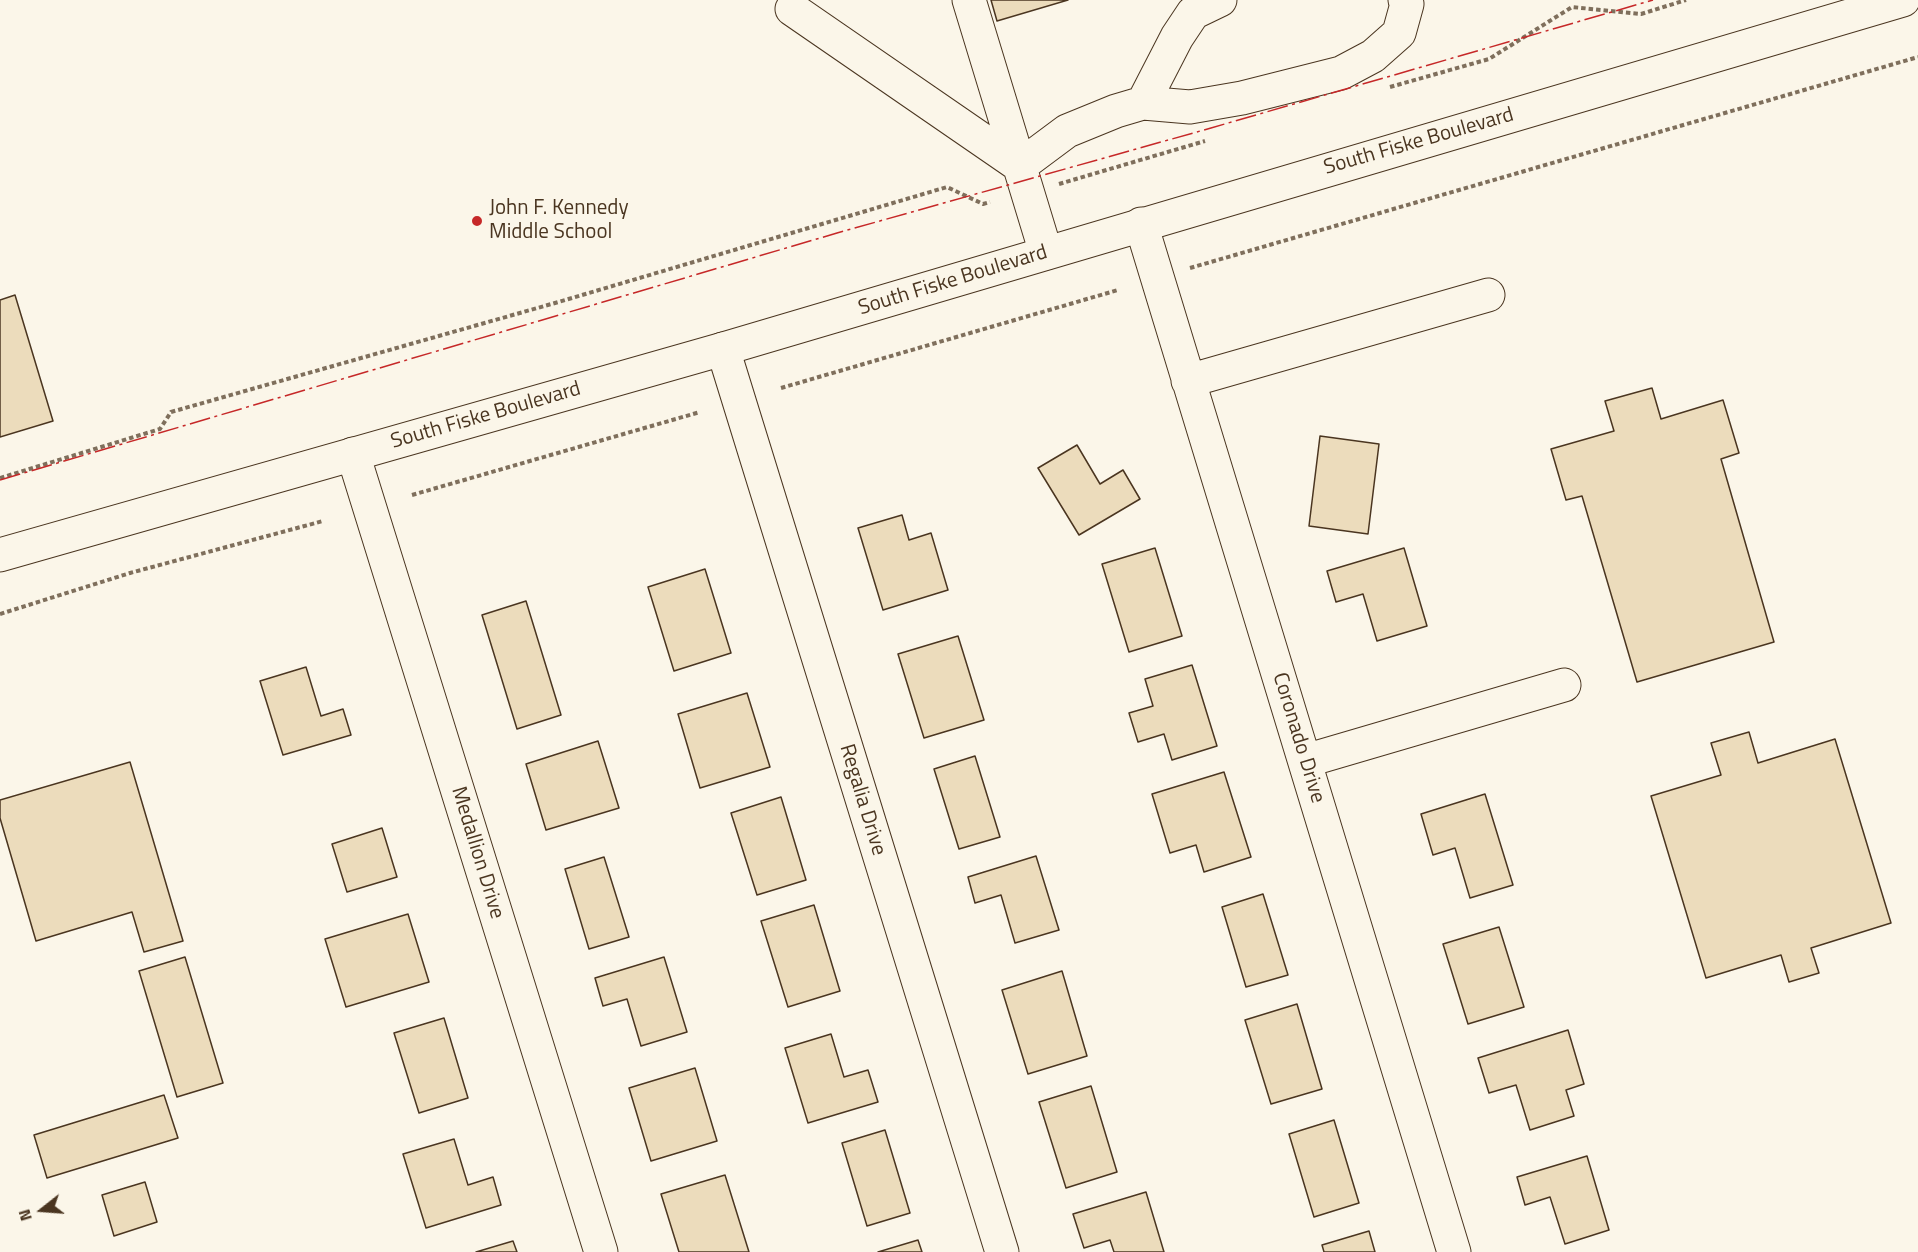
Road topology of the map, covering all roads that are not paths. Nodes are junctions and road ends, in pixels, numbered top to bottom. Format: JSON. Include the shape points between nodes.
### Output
{"nodes":[{"id":1,"x":969,"y":0,"type":"edge"},
{"id":2,"x":1220,"y":0,"type":"edge"},
{"id":3,"x":1406,"y":0,"type":"edge"},
{"id":4,"x":1903,"y":0,"type":"edge"},
{"id":5,"x":792,"y":9,"type":"dead end"},
{"id":6,"x":1143,"y":103,"type":"junction"},
{"id":7,"x":1020,"y":166,"type":"junction"},
{"id":8,"x":1141,"y":224,"type":"junction"},
{"id":9,"x":1046,"y":253,"type":"junction"},
{"id":10,"x":1488,"y":295,"type":"dead end"},
{"id":11,"x":723,"y":349,"type":"junction"},
{"id":12,"x":1188,"y":381,"type":"junction"},
{"id":13,"x":353,"y":454,"type":"junction"},
{"id":14,"x":0,"y":555,"type":"edge"},
{"id":15,"x":1564,"y":685,"type":"dead end"},
{"id":16,"x":1305,"y":761,"type":"junction"},
{"id":17,"x":601,"y":1252,"type":"edge"},
{"id":18,"x":1002,"y":1252,"type":"edge"},
{"id":19,"x":1454,"y":1252,"type":"edge"}],
"edges":[{"from":1,"to":7,"type":"street"},
{"from":2,"to":6,"type":"street","via":[[1192,13]]},
{"from":3,"to":6,"type":"street","via":[[1399,33],[1373,56],[1341,73],[1190,107]]},
{"from":4,"to":8,"type":"street","name":"South Fiske Boulevard"},
{"from":5,"to":7,"type":"street"},
{"from":6,"to":7,"type":"street","via":[[1067,131]]},
{"from":7,"to":9,"type":"street"},
{"from":8,"to":9,"type":"street","name":"South Fiske Boulevard"},
{"from":8,"to":12,"type":"street","name":"Coronado Drive"},
{"from":9,"to":11,"type":"street","name":"South Fiske Boulevard"},
{"from":10,"to":12,"type":"street"},
{"from":11,"to":13,"type":"street","name":"South Fiske Boulevard"},
{"from":11,"to":18,"type":"street","name":"Regalia Drive"},
{"from":12,"to":16,"type":"street","name":"Coronado Drive"},
{"from":13,"to":14,"type":"street","name":"South Fiske Boulevard"},
{"from":13,"to":17,"type":"street","name":"Medallion Drive"},
{"from":15,"to":16,"type":"street"},
{"from":16,"to":19,"type":"street","name":"Coronado Drive"}]}
